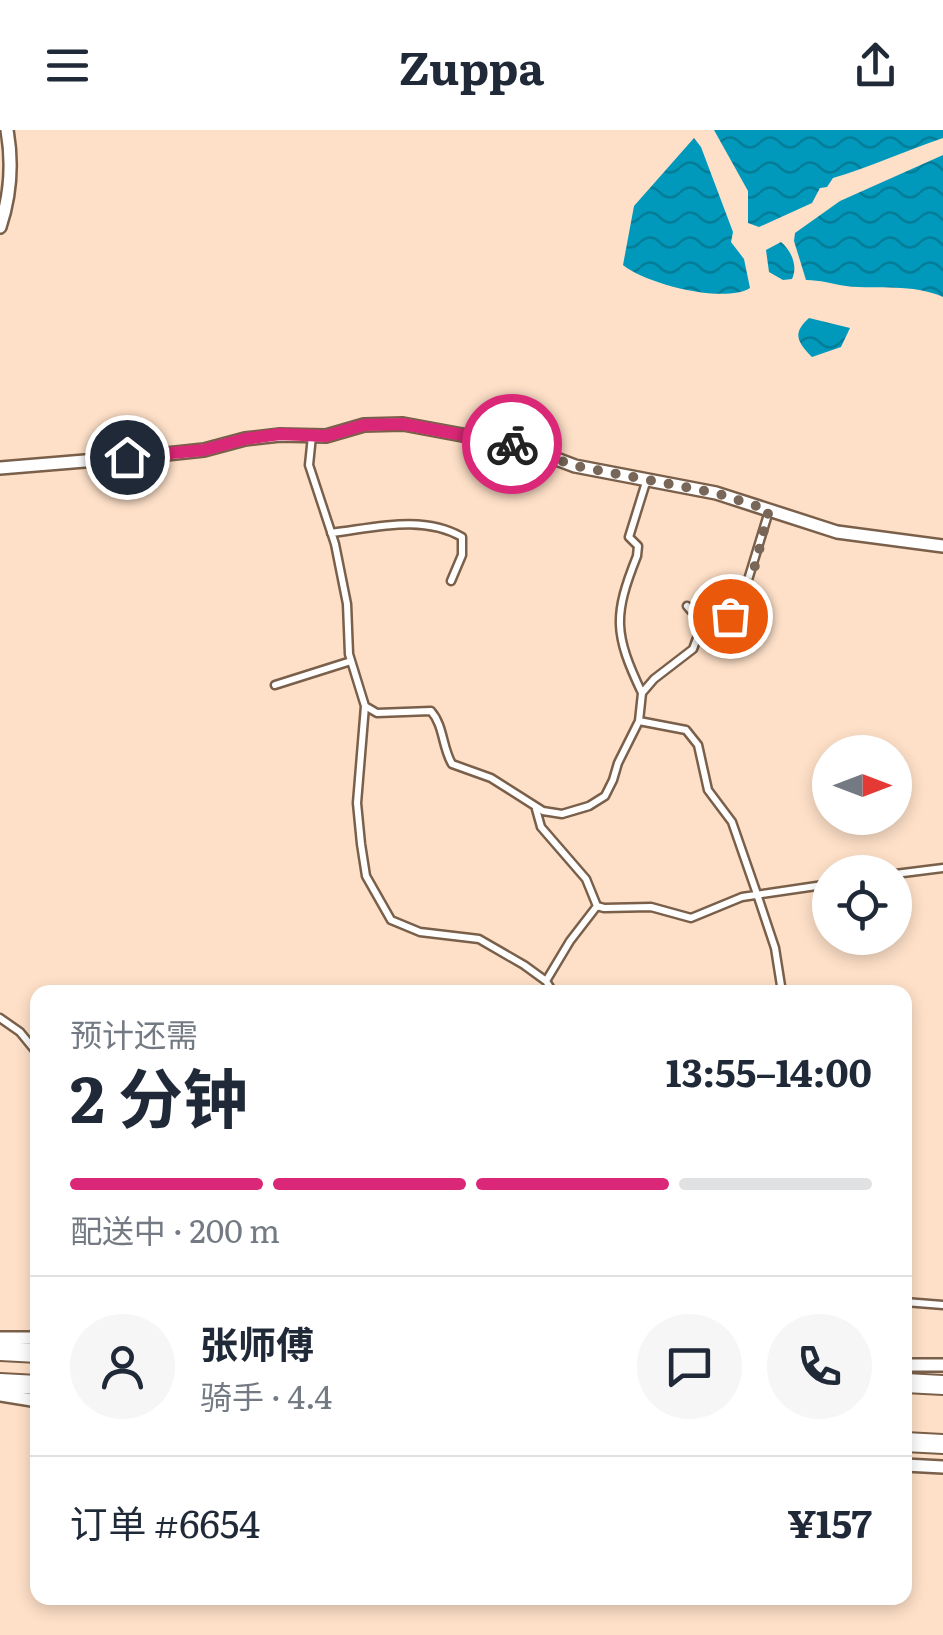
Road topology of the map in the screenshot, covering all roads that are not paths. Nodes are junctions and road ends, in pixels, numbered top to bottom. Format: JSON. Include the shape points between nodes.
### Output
{"nodes":[{"id":1,"x":7,"y":130,"type":"edge"},
{"id":2,"x":0,"y":227,"type":"edge"},
{"id":3,"x":312,"y":435,"type":"junction"},
{"id":4,"x":0,"y":468,"type":"edge"},
{"id":5,"x":647,"y":478,"type":"junction"},
{"id":6,"x":769,"y":510,"type":"junction"},
{"id":7,"x":331,"y":533,"type":"junction"},
{"id":8,"x":943,"y":546,"type":"edge"},
{"id":9,"x":451,"y":581,"type":"dead end"},
{"id":10,"x":688,"y":606,"type":"dead end"},
{"id":11,"x":704,"y":622,"type":"junction"},
{"id":12,"x":351,"y":661,"type":"junction"},
{"id":13,"x":275,"y":685,"type":"dead end"},
{"id":14,"x":642,"y":693,"type":"junction"},
{"id":15,"x":365,"y":706,"type":"junction"},
{"id":16,"x":639,"y":721,"type":"junction"},
{"id":17,"x":536,"y":808,"type":"junction"},
{"id":18,"x":943,"y":868,"type":"edge"},
{"id":19,"x":912,"y":872,"type":"edge"},
{"id":20,"x":812,"y":886,"type":"edge"},
{"id":21,"x":757,"y":894,"type":"junction"},
{"id":22,"x":597,"y":906,"type":"junction"},
{"id":23,"x":546,"y":981,"type":"junction"},
{"id":24,"x":549,"y":985,"type":"edge"},
{"id":25,"x":781,"y":985,"type":"edge"},
{"id":26,"x":0,"y":1018,"type":"edge"},
{"id":27,"x":30,"y":1044,"type":"edge"},
{"id":28,"x":912,"y":1303,"type":"edge"},
{"id":29,"x":943,"y":1305,"type":"edge"},
{"id":30,"x":0,"y":1338,"type":"edge"},
{"id":31,"x":30,"y":1338,"type":"edge"},
{"id":32,"x":0,"y":1351,"type":"edge"},
{"id":33,"x":30,"y":1353,"type":"edge"},
{"id":34,"x":912,"y":1365,"type":"edge"},
{"id":35,"x":943,"y":1365,"type":"edge"},
{"id":36,"x":0,"y":1383,"type":"edge"},
{"id":37,"x":30,"y":1384,"type":"edge"},
{"id":38,"x":912,"y":1384,"type":"edge"},
{"id":39,"x":943,"y":1385,"type":"edge"},
{"id":40,"x":0,"y":1395,"type":"edge"},
{"id":41,"x":30,"y":1400,"type":"edge"},
{"id":42,"x":912,"y":1442,"type":"edge"},
{"id":43,"x":943,"y":1444,"type":"edge"},
{"id":44,"x":912,"y":1466,"type":"edge"},
{"id":45,"x":943,"y":1467,"type":"edge"}],
"edges":[{"from":1,"to":2,"type":"street","via":[[10,192]]},
{"from":3,"to":4,"type":"street"},
{"from":3,"to":5,"type":"street","via":[[403,424]]},
{"from":3,"to":7,"type":"lane","via":[[308,465]]},
{"from":5,"to":6,"type":"street"},
{"from":5,"to":14,"type":"lane","via":[[628,538],[638,546],[637,556],[618,610],[626,659]]},
{"from":6,"to":8,"type":"street","via":[[837,532]]},
{"from":6,"to":11,"type":"lane","via":[[740,606],[730,616]]},
{"from":7,"to":9,"type":"lane","via":[[417,524],[452,532],[464,548]]},
{"from":7,"to":12,"type":"lane","via":[[345,587]]},
{"from":10,"to":11,"type":"lane"},
{"from":11,"to":14,"type":"lane","via":[[693,649]]},
{"from":12,"to":13,"type":"lane"},
{"from":12,"to":15,"type":"lane"},
{"from":14,"to":16,"type":"lane"},
{"from":15,"to":17,"type":"lane","via":[[377,712],[431,711],[452,764],[491,778]]},
{"from":15,"to":23,"type":"lane","via":[[360,844],[366,876],[391,920],[420,932],[479,938]]},
{"from":16,"to":17,"type":"lane","via":[[606,796],[562,814]]},
{"from":16,"to":21,"type":"lane","via":[[693,736],[708,790],[732,822]]},
{"from":17,"to":22,"type":"lane","via":[[541,826],[586,879]]},
{"from":18,"to":19,"type":"lane"},
{"from":20,"to":21,"type":"lane"},
{"from":21,"to":22,"type":"lane","via":[[691,918],[651,907]]},
{"from":21,"to":25,"type":"lane"},
{"from":22,"to":23,"type":"lane"},
{"from":23,"to":24,"type":"lane"},
{"from":26,"to":27,"type":"lane"},
{"from":28,"to":29,"type":"lane"},
{"from":30,"to":31,"type":"street"},
{"from":32,"to":33,"type":"main road"},
{"from":34,"to":35,"type":"street"},
{"from":36,"to":37,"type":"main road"},
{"from":38,"to":39,"type":"main road"},
{"from":40,"to":41,"type":"street"},
{"from":42,"to":43,"type":"main road"},
{"from":44,"to":45,"type":"street"}]}
